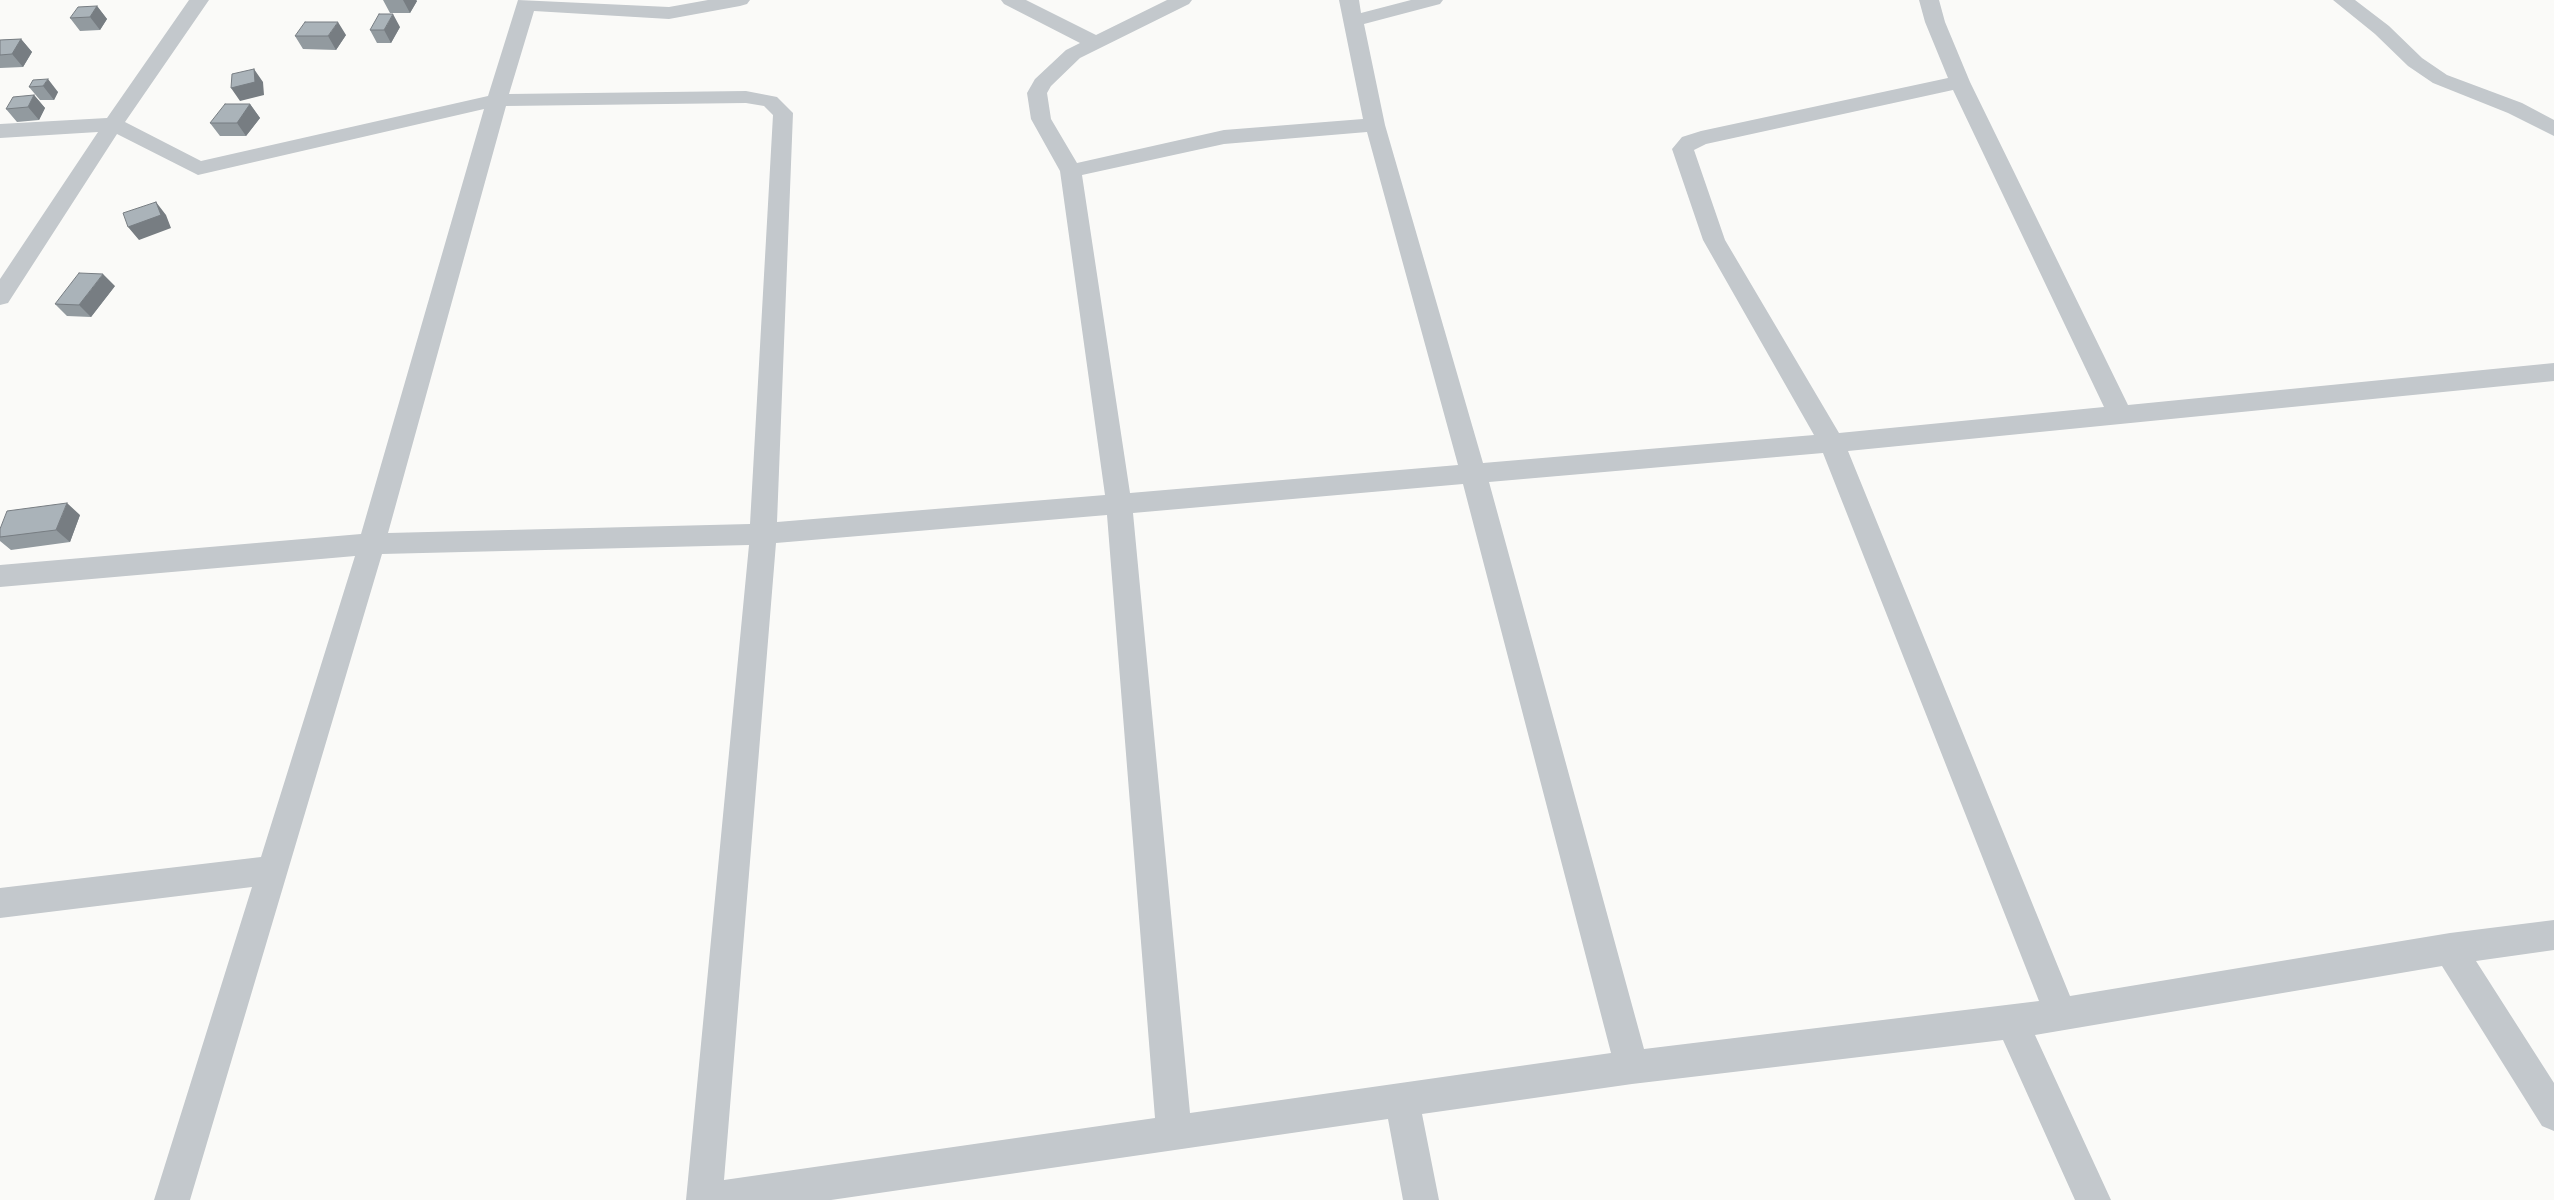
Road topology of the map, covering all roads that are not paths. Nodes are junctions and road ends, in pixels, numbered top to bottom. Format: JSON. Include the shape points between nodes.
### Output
{"nodes":[{"id":1,"x":199,"y":0,"type":"edge"},
{"id":2,"x":740,"y":0,"type":"edge"},
{"id":3,"x":1011,"y":0,"type":"edge"},
{"id":4,"x":1182,"y":0,"type":"edge"},
{"id":5,"x":1349,"y":0,"type":"edge"},
{"id":6,"x":1433,"y":0,"type":"edge"},
{"id":7,"x":1929,"y":0,"type":"edge"},
{"id":8,"x":2344,"y":0,"type":"edge"},
{"id":9,"x":527,"y":2,"type":"edge"},
{"id":10,"x":1354,"y":21,"type":"junction"},
{"id":11,"x":1094,"y":42,"type":"junction"},
{"id":12,"x":1960,"y":82,"type":"junction"},
{"id":13,"x":497,"y":100,"type":"junction"},
{"id":14,"x":113,"y":124,"type":"junction"},
{"id":15,"x":1375,"y":125,"type":"junction"},
{"id":16,"x":2554,"y":129,"type":"edge"},
{"id":17,"x":0,"y":131,"type":"edge"},
{"id":18,"x":1071,"y":171,"type":"junction"},
{"id":19,"x":0,"y":297,"type":"edge"},
{"id":20,"x":2554,"y":372,"type":"edge"},
{"id":21,"x":2121,"y":416,"type":"junction"},
{"id":22,"x":1832,"y":443,"type":"junction"},
{"id":23,"x":1472,"y":472,"type":"junction"},
{"id":24,"x":1119,"y":503,"type":"junction"},
{"id":25,"x":763,"y":534,"type":"junction"},
{"id":26,"x":372,"y":544,"type":"junction"},
{"id":27,"x":0,"y":576,"type":"edge"},
{"id":28,"x":273,"y":870,"type":"junction"},
{"id":29,"x":0,"y":903,"type":"edge"},
{"id":30,"x":2554,"y":935,"type":"edge"},
{"id":31,"x":2450,"y":949,"type":"junction"},
{"id":32,"x":2061,"y":1014,"type":"junction"},
{"id":33,"x":2012,"y":1022,"type":"junction"},
{"id":34,"x":1632,"y":1067,"type":"junction"},
{"id":35,"x":1402,"y":1100,"type":"junction"},
{"id":36,"x":2554,"y":1114,"type":"edge"},
{"id":37,"x":1174,"y":1133,"type":"junction"},
{"id":38,"x":746,"y":1198,"type":"edge"},
{"id":39,"x":172,"y":1200,"type":"edge"},
{"id":40,"x":704,"y":1200,"type":"edge"},
{"id":41,"x":708,"y":1200,"type":"edge"},
{"id":42,"x":1421,"y":1200,"type":"edge"},
{"id":43,"x":2093,"y":1200,"type":"edge"}],
"edges":[{"from":1,"to":14,"type":"street"},
{"from":2,"to":9,"type":"street","via":[[669,13]]},
{"from":3,"to":11,"type":"street"},
{"from":4,"to":11,"type":"street"},
{"from":5,"to":10,"type":"street"},
{"from":6,"to":10,"type":"street"},
{"from":7,"to":12,"type":"street"},
{"from":8,"to":16,"type":"street","via":[[2415,62],[2440,79],[2515,108]]},
{"from":9,"to":13,"type":"street"},
{"from":10,"to":15,"type":"street"},
{"from":11,"to":18,"type":"street","via":[[1056,69],[1042,83],[1037,94],[1041,119]]},
{"from":12,"to":21,"type":"street"},
{"from":12,"to":22,"type":"street","via":[[1701,138],[1683,149],[1714,240]]},
{"from":13,"to":14,"type":"street","via":[[198,168]]},
{"from":13,"to":25,"type":"street","via":[[746,97],[770,101],[783,113]]},
{"from":13,"to":26,"type":"street"},
{"from":14,"to":17,"type":"street"},
{"from":14,"to":19,"type":"street"},
{"from":15,"to":18,"type":"street","via":[[1224,137]]},
{"from":15,"to":23,"type":"street"},
{"from":18,"to":24,"type":"street"},
{"from":20,"to":21,"type":"street"},
{"from":21,"to":22,"type":"street"},
{"from":22,"to":23,"type":"street"},
{"from":22,"to":32,"type":"street"},
{"from":23,"to":24,"type":"street"},
{"from":23,"to":34,"type":"street"},
{"from":24,"to":25,"type":"street"},
{"from":24,"to":37,"type":"street"},
{"from":25,"to":26,"type":"street"},
{"from":25,"to":40,"type":"street"},
{"from":26,"to":27,"type":"street"},
{"from":26,"to":28,"type":"street"},
{"from":28,"to":29,"type":"street"},
{"from":28,"to":39,"type":"street"},
{"from":30,"to":31,"type":"street"},
{"from":31,"to":32,"type":"street"},
{"from":31,"to":36,"type":"street"},
{"from":32,"to":33,"type":"street"},
{"from":33,"to":34,"type":"street"},
{"from":33,"to":43,"type":"street"},
{"from":34,"to":35,"type":"street"},
{"from":35,"to":37,"type":"street"},
{"from":35,"to":42,"type":"street"},
{"from":37,"to":38,"type":"street"},
{"from":38,"to":41,"type":"street"}]}
